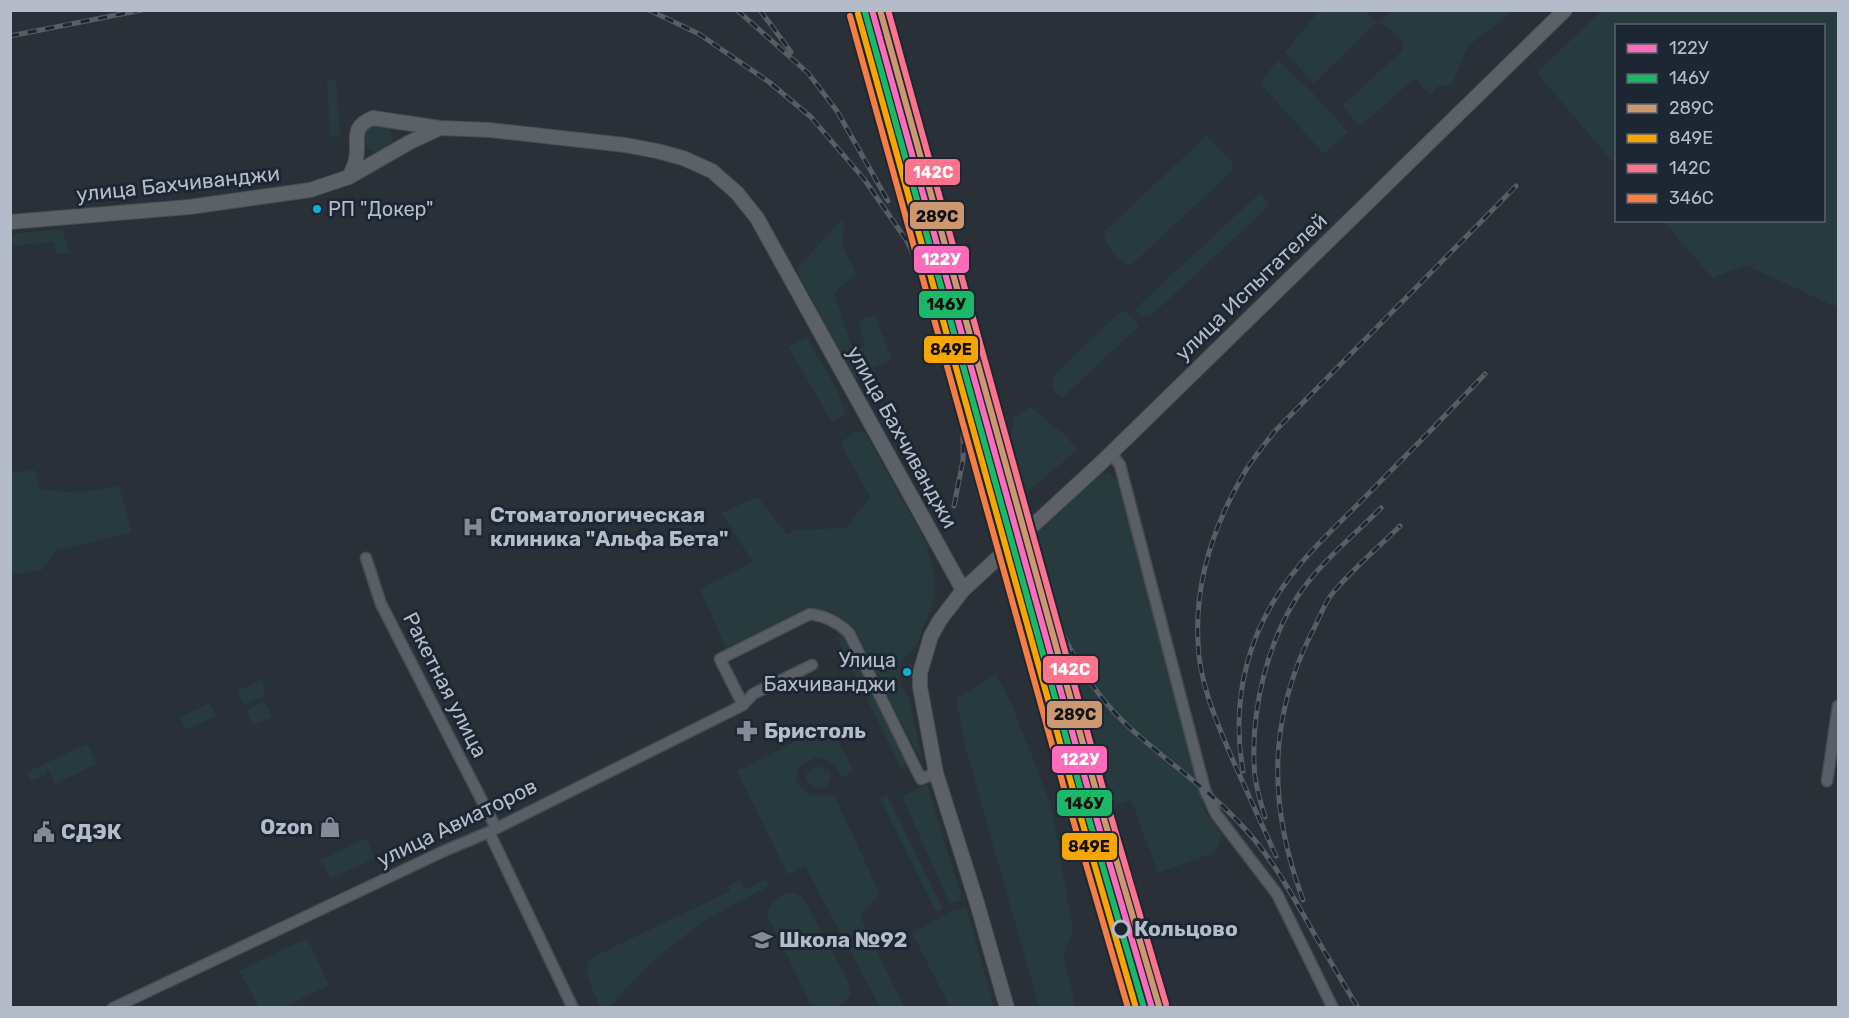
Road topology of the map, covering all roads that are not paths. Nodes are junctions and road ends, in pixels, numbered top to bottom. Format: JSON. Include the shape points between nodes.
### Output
{"nodes":[{"id":1,"x":1565,"y":10,"type":"edge"},
{"id":2,"x":389,"y":121,"type":"junction"},
{"id":3,"x":440,"y":128,"type":"junction"},
{"id":4,"x":357,"y":151,"type":"junction"},
{"id":5,"x":391,"y":153,"type":"junction"},
{"id":6,"x":376,"y":160,"type":"junction"},
{"id":7,"x":348,"y":177,"type":"junction"},
{"id":8,"x":10,"y":222,"type":"edge"},
{"id":9,"x":1112,"y":453,"type":"junction"},
{"id":10,"x":366,"y":558,"type":"dead end"},
{"id":11,"x":963,"y":590,"type":"junction"},
{"id":12,"x":812,"y":665,"type":"dead end"},
{"id":13,"x":743,"y":705,"type":"junction"},
{"id":14,"x":1839,"y":706,"type":"edge"},
{"id":15,"x":936,"y":773,"type":"junction"},
{"id":16,"x":1827,"y":781,"type":"dead end"},
{"id":17,"x":493,"y":830,"type":"junction"},
{"id":18,"x":113,"y":1008,"type":"edge"},
{"id":19,"x":573,"y":1008,"type":"edge"},
{"id":20,"x":1007,"y":1008,"type":"edge"},
{"id":21,"x":1333,"y":1008,"type":"edge"}],
"edges":[{"from":1,"to":9,"type":"main road","name":"улица Испытателей"},
{"from":2,"to":3,"type":"main road","name":"улица Бахчиванджи"},
{"from":2,"to":4,"type":"main road","name":"улица Бахчиванджи","via":[[366,121],[357,132]]},
{"from":2,"to":5,"type":"main road","via":[[398,139]]},
{"from":3,"to":5,"type":"main road","name":"улица Бахчиванджи"},
{"from":3,"to":11,"type":"main road","name":"улица Бахчиванджи","via":[[624,144],[657,151],[712,171],[737,193],[757,218]]},
{"from":4,"to":6,"type":"main road"},
{"from":4,"to":7,"type":"main road","name":"улица Бахчиванджи"},
{"from":5,"to":6,"type":"main road","name":"улица Бахчиванджи"},
{"from":6,"to":7,"type":"main road","name":"улица Бахчиванджи"},
{"from":7,"to":8,"type":"main road","name":"улица Бахчиванджи","via":[[310,190],[275,196]]},
{"from":9,"to":11,"type":"main road","name":"улица Испытателей"},
{"from":9,"to":21,"type":"street","via":[[1120,465],[1205,790],[1216,813],[1277,894]]},
{"from":10,"to":17,"type":"street","name":"Ракетная улица","via":[[381,604]]},
{"from":11,"to":15,"type":"main road","via":[[931,636],[920,673]]},
{"from":12,"to":13,"type":"street","name":"улица Авиаторов","via":[[753,694]]},
{"from":13,"to":15,"type":"street","via":[[720,659],[810,614],[822,616],[849,633],[921,780]]},
{"from":13,"to":17,"type":"street","name":"улица Авиаторов"},
{"from":14,"to":16,"type":"street"},
{"from":15,"to":20,"type":"main road"},
{"from":17,"to":18,"type":"street","name":"улица Авиаторов"},
{"from":17,"to":19,"type":"street","name":"Ракетная улица"}]}
